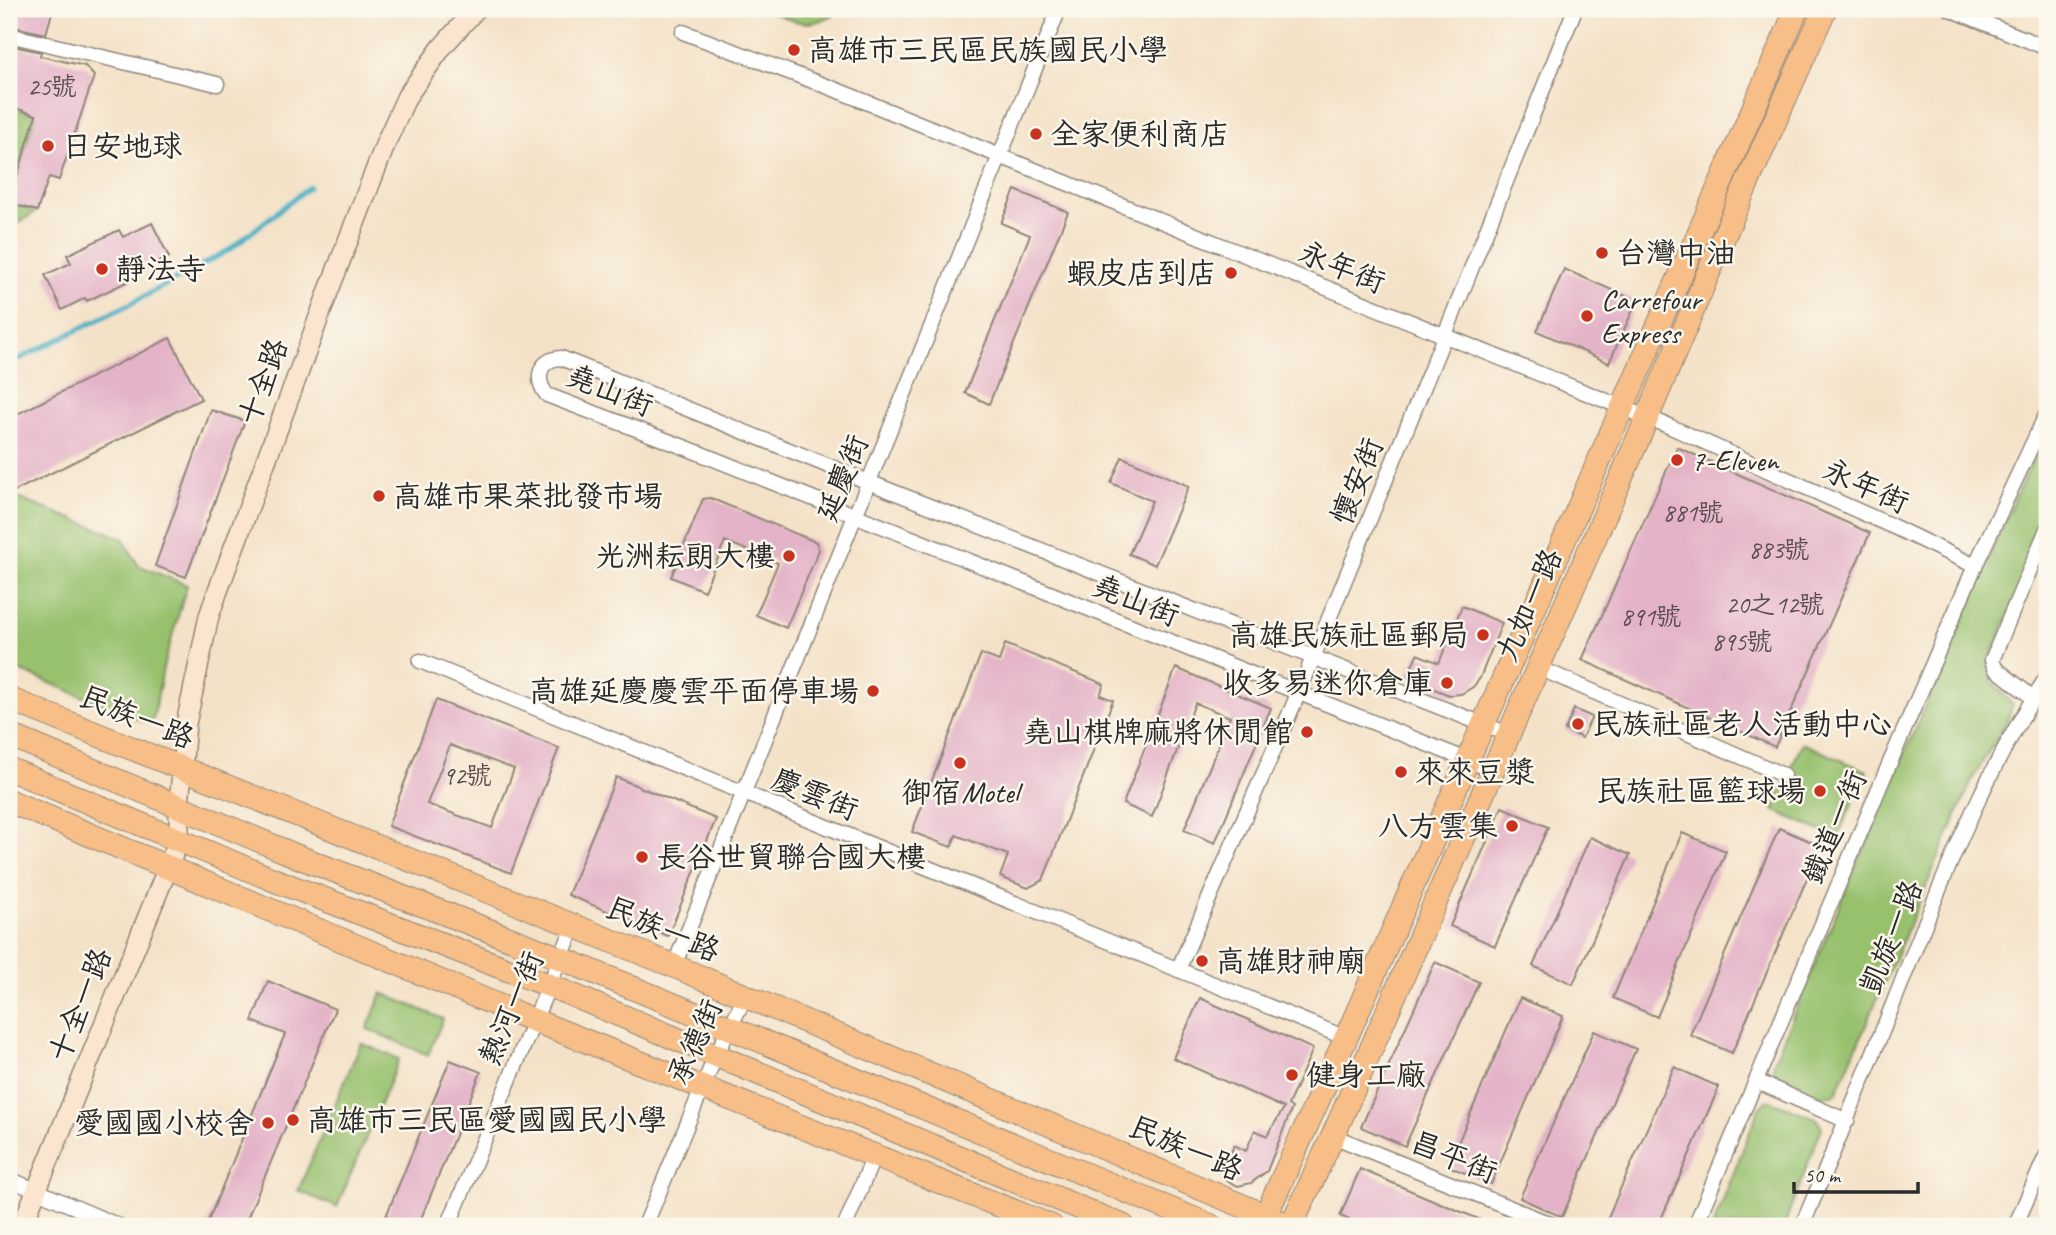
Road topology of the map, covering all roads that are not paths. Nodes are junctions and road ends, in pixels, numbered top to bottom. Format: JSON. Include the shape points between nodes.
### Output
{"nodes":[{"id":1,"x":476,"y":9,"type":"edge"},
{"id":2,"x":1059,"y":9,"type":"edge"},
{"id":3,"x":1575,"y":9,"type":"edge"},
{"id":4,"x":1797,"y":9,"type":"edge"},
{"id":5,"x":1825,"y":9,"type":"edge"},
{"id":6,"x":1950,"y":9,"type":"edge"},
{"id":7,"x":683,"y":32,"type":"dead end"},
{"id":8,"x":9,"y":36,"type":"edge"},
{"id":9,"x":2047,"y":48,"type":"edge"},
{"id":10,"x":217,"y":85,"type":"dead end"},
{"id":11,"x":1000,"y":156,"type":"junction"},
{"id":12,"x":1444,"y":337,"type":"junction"},
{"id":13,"x":1622,"y":408,"type":"junction"},
{"id":14,"x":2047,"y":413,"type":"edge"},
{"id":15,"x":1646,"y":418,"type":"junction"},
{"id":16,"x":869,"y":482,"type":"junction"},
{"id":17,"x":855,"y":515,"type":"junction"},
{"id":18,"x":2047,"y":529,"type":"edge"},
{"id":19,"x":1975,"y":566,"type":"junction"},
{"id":20,"x":1313,"y":657,"type":"junction"},
{"id":21,"x":420,"y":661,"type":"dead end"},
{"id":22,"x":1537,"y":667,"type":"junction"},
{"id":23,"x":2047,"y":677,"type":"edge"},
{"id":24,"x":1299,"y":692,"type":"junction"},
{"id":25,"x":2033,"y":698,"type":"junction"},
{"id":26,"x":9,"y":699,"type":"edge"},
{"id":27,"x":1484,"y":725,"type":"junction"},
{"id":28,"x":1507,"y":734,"type":"junction"},
{"id":29,"x":9,"y":735,"type":"edge"},
{"id":30,"x":1469,"y":760,"type":"junction"},
{"id":31,"x":9,"y":769,"type":"edge"},
{"id":32,"x":182,"y":770,"type":"junction"},
{"id":33,"x":1492,"y":770,"type":"junction"},
{"id":34,"x":1783,"y":775,"type":"dead end"},
{"id":35,"x":743,"y":793,"type":"junction"},
{"id":36,"x":9,"y":801,"type":"edge"},
{"id":37,"x":179,"y":804,"type":"junction"},
{"id":38,"x":179,"y":840,"type":"junction"},
{"id":39,"x":168,"y":868,"type":"junction"},
{"id":40,"x":574,"y":926,"type":"junction"},
{"id":41,"x":560,"y":958,"type":"junction"},
{"id":42,"x":674,"y":966,"type":"junction"},
{"id":43,"x":1178,"y":970,"type":"junction"},
{"id":44,"x":548,"y":985,"type":"junction"},
{"id":45,"x":745,"y":997,"type":"junction"},
{"id":46,"x":533,"y":1020,"type":"junction"},
{"id":47,"x":729,"y":1029,"type":"junction"},
{"id":48,"x":1346,"y":1038,"type":"junction"},
{"id":49,"x":716,"y":1055,"type":"junction"},
{"id":50,"x":1756,"y":1082,"type":"junction"},
{"id":51,"x":703,"y":1087,"type":"junction"},
{"id":52,"x":1847,"y":1121,"type":"junction"},
{"id":53,"x":1333,"y":1136,"type":"junction"},
{"id":54,"x":2047,"y":1154,"type":"edge"},
{"id":55,"x":874,"y":1156,"type":"junction"},
{"id":56,"x":9,"y":1179,"type":"edge"},
{"id":57,"x":36,"y":1191,"type":"junction"},
{"id":58,"x":1263,"y":1221,"type":"edge"},
{"id":59,"x":1045,"y":1225,"type":"edge"},
{"id":60,"x":22,"y":1226,"type":"edge"},
{"id":61,"x":119,"y":1226,"type":"edge"},
{"id":62,"x":448,"y":1226,"type":"edge"},
{"id":63,"x":645,"y":1226,"type":"edge"},
{"id":64,"x":845,"y":1226,"type":"edge"},
{"id":65,"x":1123,"y":1226,"type":"edge"},
{"id":66,"x":1211,"y":1226,"type":"edge"},
{"id":67,"x":1291,"y":1226,"type":"edge"},
{"id":68,"x":1555,"y":1226,"type":"edge"},
{"id":69,"x":1695,"y":1226,"type":"edge"},
{"id":70,"x":1802,"y":1226,"type":"edge"},
{"id":71,"x":2015,"y":1226,"type":"edge"}],
"edges":[{"from":1,"to":32,"type":"street","name":"十全路","via":[[407,96],[335,273],[209,616],[186,724]]},
{"from":2,"to":11,"type":"street","name":"延慶街"},
{"from":3,"to":12,"type":"street","name":"懷安街"},
{"from":4,"to":13,"type":"main road","name":"九如一路"},
{"from":5,"to":15,"type":"main road","name":"九如一路"},
{"from":6,"to":9,"type":"street"},
{"from":7,"to":11,"type":"street","name":"永年街"},
{"from":8,"to":10,"type":"street"},
{"from":11,"to":12,"type":"street","name":"永年街"},
{"from":11,"to":16,"type":"street","name":"延慶街"},
{"from":12,"to":13,"type":"street","name":"永年街"},
{"from":12,"to":20,"type":"street","name":"懷安街"},
{"from":13,"to":15,"type":"street","name":"永年街"},
{"from":13,"to":27,"type":"main road","name":"九如一路"},
{"from":14,"to":19,"type":"street","name":"鐵道一街"},
{"from":15,"to":19,"type":"street","name":"永年街"},
{"from":15,"to":22,"type":"main road","name":"九如一路"},
{"from":16,"to":17,"type":"street","name":"延慶街"},
{"from":16,"to":17,"type":"street","name":"堯山街","via":[[561,358],[546,362],[540,370],[538,381],[547,395]]},
{"from":16,"to":20,"type":"street","name":"堯山街"},
{"from":17,"to":24,"type":"street","name":"堯山街"},
{"from":17,"to":35,"type":"street","name":"延慶街"},
{"from":18,"to":25,"type":"street","via":[[1992,660],[1995,668]]},
{"from":19,"to":50,"type":"street","name":"鐵道一街"},
{"from":20,"to":24,"type":"street","name":"懷安街"},
{"from":20,"to":27,"type":"street","name":"堯山街"},
{"from":21,"to":35,"type":"street","name":"慶雲街"},
{"from":22,"to":28,"type":"main road","name":"九如一路"},
{"from":22,"to":34,"type":"street"},
{"from":23,"to":25,"type":"street","name":"凱旋一路"},
{"from":24,"to":30,"type":"street","name":"堯山街"},
{"from":24,"to":43,"type":"street","name":"懷安街"},
{"from":25,"to":52,"type":"street","name":"凱旋一路","via":[[1998,757],[1946,871]]},
{"from":26,"to":32,"type":"main road","name":"民族一路"},
{"from":27,"to":28,"type":"street","name":"堯山街"},
{"from":27,"to":30,"type":"main road","name":"九如一路"},
{"from":28,"to":33,"type":"main road","name":"九如一路"},
{"from":29,"to":37,"type":"main road","name":"民族一路"},
{"from":30,"to":33,"type":"street","name":"堯山街"},
{"from":30,"to":48,"type":"main road","name":"九如一路"},
{"from":31,"to":38,"type":"main road"},
{"from":32,"to":37,"type":"street","name":"十全路"},
{"from":32,"to":40,"type":"main road","name":"民族一路"},
{"from":33,"to":53,"type":"main road","name":"九如一路"},
{"from":35,"to":42,"type":"street","name":"延慶街"},
{"from":35,"to":43,"type":"street","name":"慶雲街"},
{"from":36,"to":39,"type":"main road"},
{"from":37,"to":38,"type":"street","name":"十全一路"},
{"from":37,"to":41,"type":"main road","name":"民族一路","via":[[309,861]]},
{"from":38,"to":39,"type":"street","name":"十全一路"},
{"from":38,"to":44,"type":"main road"},
{"from":39,"to":46,"type":"main road"},
{"from":39,"to":57,"type":"street","name":"十全一路"},
{"from":40,"to":41,"type":"street","name":"熱河一街"},
{"from":40,"to":42,"type":"main road","name":"民族一路"},
{"from":41,"to":44,"type":"street","name":"熱河一街"},
{"from":41,"to":47,"type":"main road","name":"民族一路"},
{"from":42,"to":45,"type":"main road","name":"民族一路"},
{"from":43,"to":48,"type":"street","name":"慶雲街"},
{"from":44,"to":46,"type":"street","name":"熱河一街"},
{"from":44,"to":49,"type":"main road"},
{"from":45,"to":47,"type":"street","name":"承德街"},
{"from":45,"to":58,"type":"main road","name":"民族一路"},
{"from":46,"to":51,"type":"main road"},
{"from":46,"to":62,"type":"street","name":"熱河一街"},
{"from":47,"to":49,"type":"street","name":"承德街"},
{"from":47,"to":66,"type":"main road","name":"民族一路"},
{"from":48,"to":58,"type":"main road","name":"九如一路"},
{"from":49,"to":51,"type":"street","name":"承德街"},
{"from":49,"to":65,"type":"main road"},
{"from":50,"to":52,"type":"street"},
{"from":50,"to":69,"type":"street","name":"鐵道一街"},
{"from":51,"to":55,"type":"main road"},
{"from":51,"to":63,"type":"street","name":"承德街"},
{"from":52,"to":70,"type":"street","name":"凱旋一路"},
{"from":53,"to":67,"type":"main road","name":"九如一路"},
{"from":53,"to":68,"type":"street","name":"昌平街"},
{"from":54,"to":71,"type":"street"},
{"from":55,"to":59,"type":"main road"},
{"from":55,"to":64,"type":"street"},
{"from":56,"to":57,"type":"street"},
{"from":57,"to":60,"type":"street","name":"十全一路"},
{"from":57,"to":61,"type":"street"},
{"from":58,"to":67,"type":"main road","name":"民族一路"}]}
